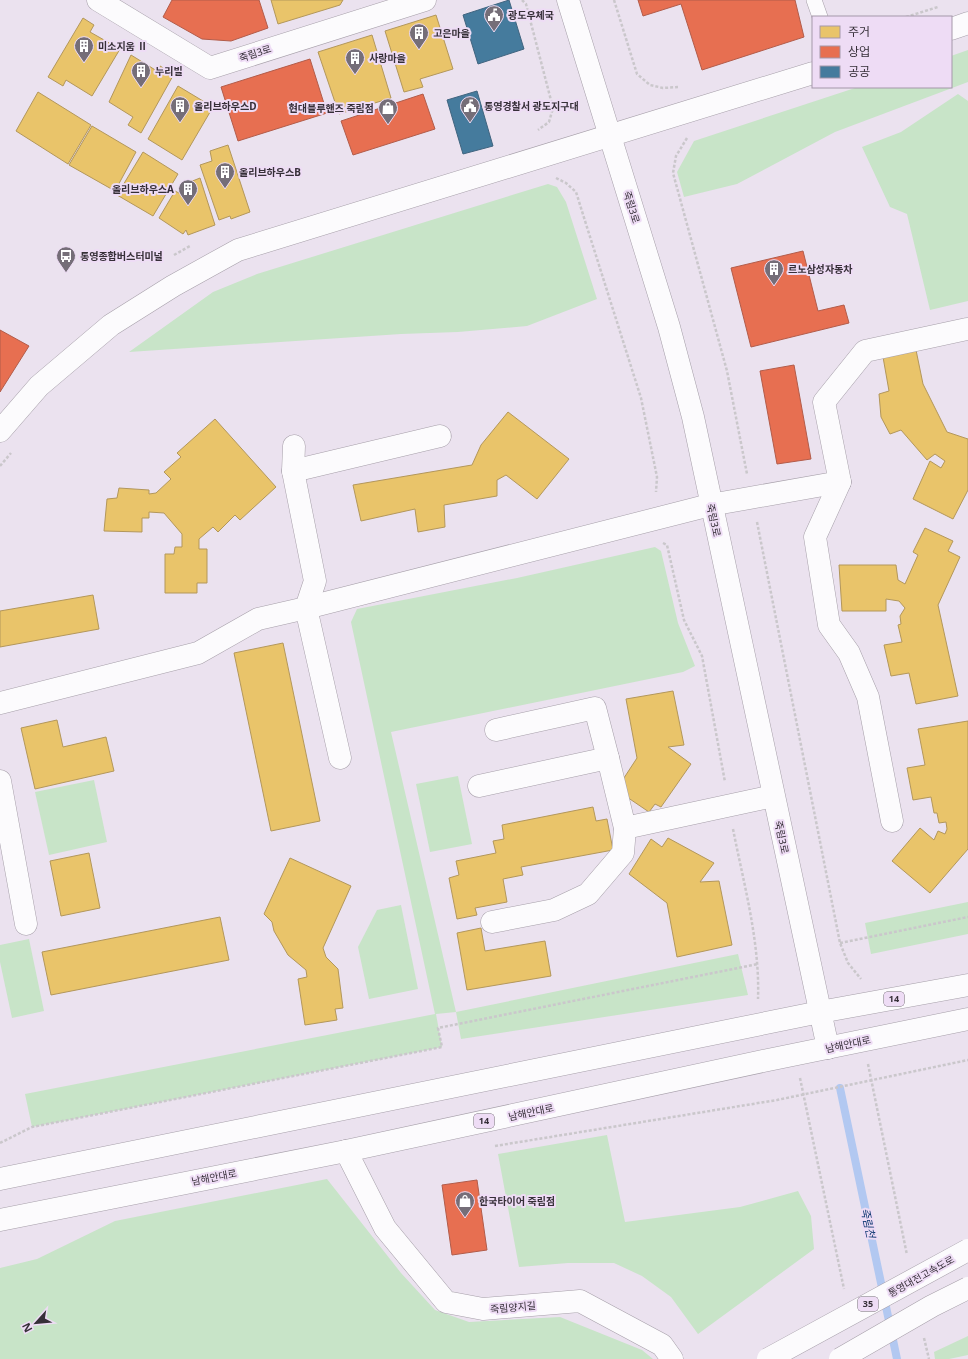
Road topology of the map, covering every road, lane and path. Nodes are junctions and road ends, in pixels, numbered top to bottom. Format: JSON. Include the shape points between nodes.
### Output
{"nodes":[{"id":1,"x":98,"y":0,"type":"edge"},
{"id":2,"x":425,"y":0,"type":"edge"},
{"id":3,"x":568,"y":0,"type":"edge"},
{"id":4,"x":614,"y":0,"type":"edge"},
{"id":5,"x":814,"y":0,"type":"edge"},
{"id":6,"x":944,"y":5,"type":"dead end"},
{"id":7,"x":372,"y":8,"type":"edge"},
{"id":8,"x":820,"y":16,"type":"edge"},
{"id":9,"x":909,"y":16,"type":"edge"},
{"id":10,"x":968,"y":23,"type":"edge"},
{"id":11,"x":952,"y":29,"type":"edge"},
{"id":12,"x":812,"y":73,"type":"edge"},
{"id":13,"x":681,"y":87,"type":"dead end"},
{"id":14,"x":610,"y":136,"type":"junction"},
{"id":15,"x":553,"y":176,"type":"dead end"},
{"id":16,"x":967,"y":329,"type":"dead end"},
{"id":17,"x":0,"y":431,"type":"edge"},
{"id":18,"x":440,"y":436,"type":"dead end"},
{"id":19,"x":294,"y":446,"type":"dead end"},
{"id":20,"x":15,"y":449,"type":"dead end"},
{"id":21,"x":0,"y":466,"type":"edge"},
{"id":22,"x":293,"y":471,"type":"junction"},
{"id":23,"x":840,"y":482,"type":"junction"},
{"id":24,"x":655,"y":494,"type":"dead end"},
{"id":25,"x":710,"y":505,"type":"junction"},
{"id":26,"x":662,"y":543,"type":"dead end"},
{"id":27,"x":306,"y":608,"type":"junction"},
{"id":28,"x":0,"y":703,"type":"edge"},
{"id":29,"x":496,"y":730,"type":"dead end"},
{"id":30,"x":340,"y":758,"type":"dead end"},
{"id":31,"x":608,"y":758,"type":"junction"},
{"id":32,"x":0,"y":781,"type":"edge"},
{"id":33,"x":479,"y":786,"type":"dead end"},
{"id":34,"x":773,"y":796,"type":"junction"},
{"id":35,"x":729,"y":806,"type":"junction"},
{"id":36,"x":892,"y":821,"type":"dead end"},
{"id":37,"x":625,"y":828,"type":"junction"},
{"id":38,"x":968,"y":917,"type":"edge"},
{"id":39,"x":492,"y":922,"type":"dead end"},
{"id":40,"x":26,"y":924,"type":"dead end"},
{"id":41,"x":840,"y":943,"type":"dead end"},
{"id":42,"x":758,"y":964,"type":"junction"},
{"id":43,"x":968,"y":985,"type":"edge"},
{"id":44,"x":758,"y":1006,"type":"dead end"},
{"id":45,"x":820,"y":1012,"type":"junction"},
{"id":46,"x":968,"y":1019,"type":"edge"},
{"id":47,"x":864,"y":1040,"type":"junction"},
{"id":48,"x":828,"y":1048,"type":"junction"},
{"id":49,"x":796,"y":1054,"type":"junction"},
{"id":50,"x":968,"y":1060,"type":"edge"},
{"id":51,"x":872,"y":1080,"type":"junction"},
{"id":52,"x":804,"y":1095,"type":"junction"},
{"id":53,"x":0,"y":1143,"type":"edge"},
{"id":54,"x":494,"y":1146,"type":"dead end"},
{"id":55,"x":346,"y":1151,"type":"junction"},
{"id":56,"x":0,"y":1179,"type":"edge"},
{"id":57,"x":0,"y":1220,"type":"edge"},
{"id":58,"x":968,"y":1250,"type":"edge"},
{"id":59,"x":908,"y":1258,"type":"dead end"},
{"id":60,"x":968,"y":1288,"type":"edge"},
{"id":61,"x":845,"y":1297,"type":"dead end"},
{"id":62,"x":924,"y":1336,"type":"dead end"},
{"id":63,"x":672,"y":1359,"type":"edge"},
{"id":64,"x":768,"y":1359,"type":"edge"},
{"id":65,"x":840,"y":1359,"type":"edge"},
{"id":66,"x":929,"y":1359,"type":"edge"}],
"edges":[{"from":1,"to":7,"type":"main road","name":"죽림3로","via":[[210,68]]},
{"from":2,"to":7,"type":"main road","name":"죽림3로"},
{"from":3,"to":14,"type":"main road","name":"죽림3로"},
{"from":4,"to":13,"type":"path","via":[[637,74],[650,85],[663,88]]},
{"from":5,"to":8,"type":"lane"},
{"from":6,"to":9,"type":"path"},
{"from":10,"to":11,"type":"main road"},
{"from":12,"to":14,"type":"main road"},
{"from":14,"to":17,"type":"main road","via":[[238,250],[172,286],[111,325],[39,386]]},
{"from":14,"to":25,"type":"main road","name":"죽림3로","via":[[669,327],[693,417]]},
{"from":15,"to":24,"type":"path","via":[[576,192],[641,398],[657,477],[658,491]]},
{"from":16,"to":23,"type":"main road","via":[[865,351],[824,402]]},
{"from":18,"to":22,"type":"main road"},
{"from":19,"to":22,"type":"main road"},
{"from":20,"to":21,"type":"path"},
{"from":22,"to":27,"type":"main road","via":[[315,580]]},
{"from":23,"to":25,"type":"main road"},
{"from":23,"to":36,"type":"main road","via":[[815,537],[829,625],[849,653],[868,697]]},
{"from":25,"to":27,"type":"main road"},
{"from":25,"to":34,"type":"main road","name":"죽림3로"},
{"from":26,"to":35,"type":"path","via":[[668,545],[684,620],[702,656]]},
{"from":27,"to":28,"type":"main road","via":[[258,619],[198,653]]},
{"from":27,"to":30,"type":"main road"},
{"from":29,"to":31,"type":"main road","via":[[595,708]]},
{"from":31,"to":33,"type":"main road"},
{"from":31,"to":37,"type":"main road"},
{"from":32,"to":40,"type":"main road"},
{"from":34,"to":35,"type":"main road"},
{"from":34,"to":45,"type":"main road","name":"죽림3로"},
{"from":35,"to":37,"type":"main road"},
{"from":35,"to":42,"type":"path"},
{"from":37,"to":39,"type":"main road","via":[[623,853],[588,894],[554,910]]},
{"from":38,"to":41,"type":"path"},
{"from":42,"to":44,"type":"path"},
{"from":42,"to":53,"type":"path","via":[[438,1028],[442,1047],[32,1127]]},
{"from":43,"to":45,"type":"main road","number":"14"},
{"from":45,"to":48,"type":"main road","name":"죽림3로"},
{"from":45,"to":56,"type":"main road","number":"14"},
{"from":46,"to":47,"type":"main road","name":"남해안대로","number":"14"},
{"from":47,"to":48,"type":"main road","name":"남해안대로","number":"14"},
{"from":47,"to":51,"type":"path"},
{"from":48,"to":49,"type":"main road","name":"남해안대로","number":"14"},
{"from":49,"to":52,"type":"path"},
{"from":49,"to":55,"type":"main road","name":"남해안대로","number":"14"},
{"from":50,"to":51,"type":"path"},
{"from":51,"to":52,"type":"path"},
{"from":51,"to":59,"type":"path"},
{"from":52,"to":54,"type":"path"},
{"from":52,"to":61,"type":"path"},
{"from":55,"to":57,"type":"main road","name":"남해안대로","number":"14"},
{"from":55,"to":63,"type":"main road","name":"죽림양지길","via":[[385,1228],[446,1302],[483,1309],[580,1301],[662,1345]]},
{"from":58,"to":64,"type":"main road","name":"통영대전고속도로","number":"35","bridge":true},
{"from":60,"to":65,"type":"main road","bridge":true},
{"from":62,"to":66,"type":"path"}]}
